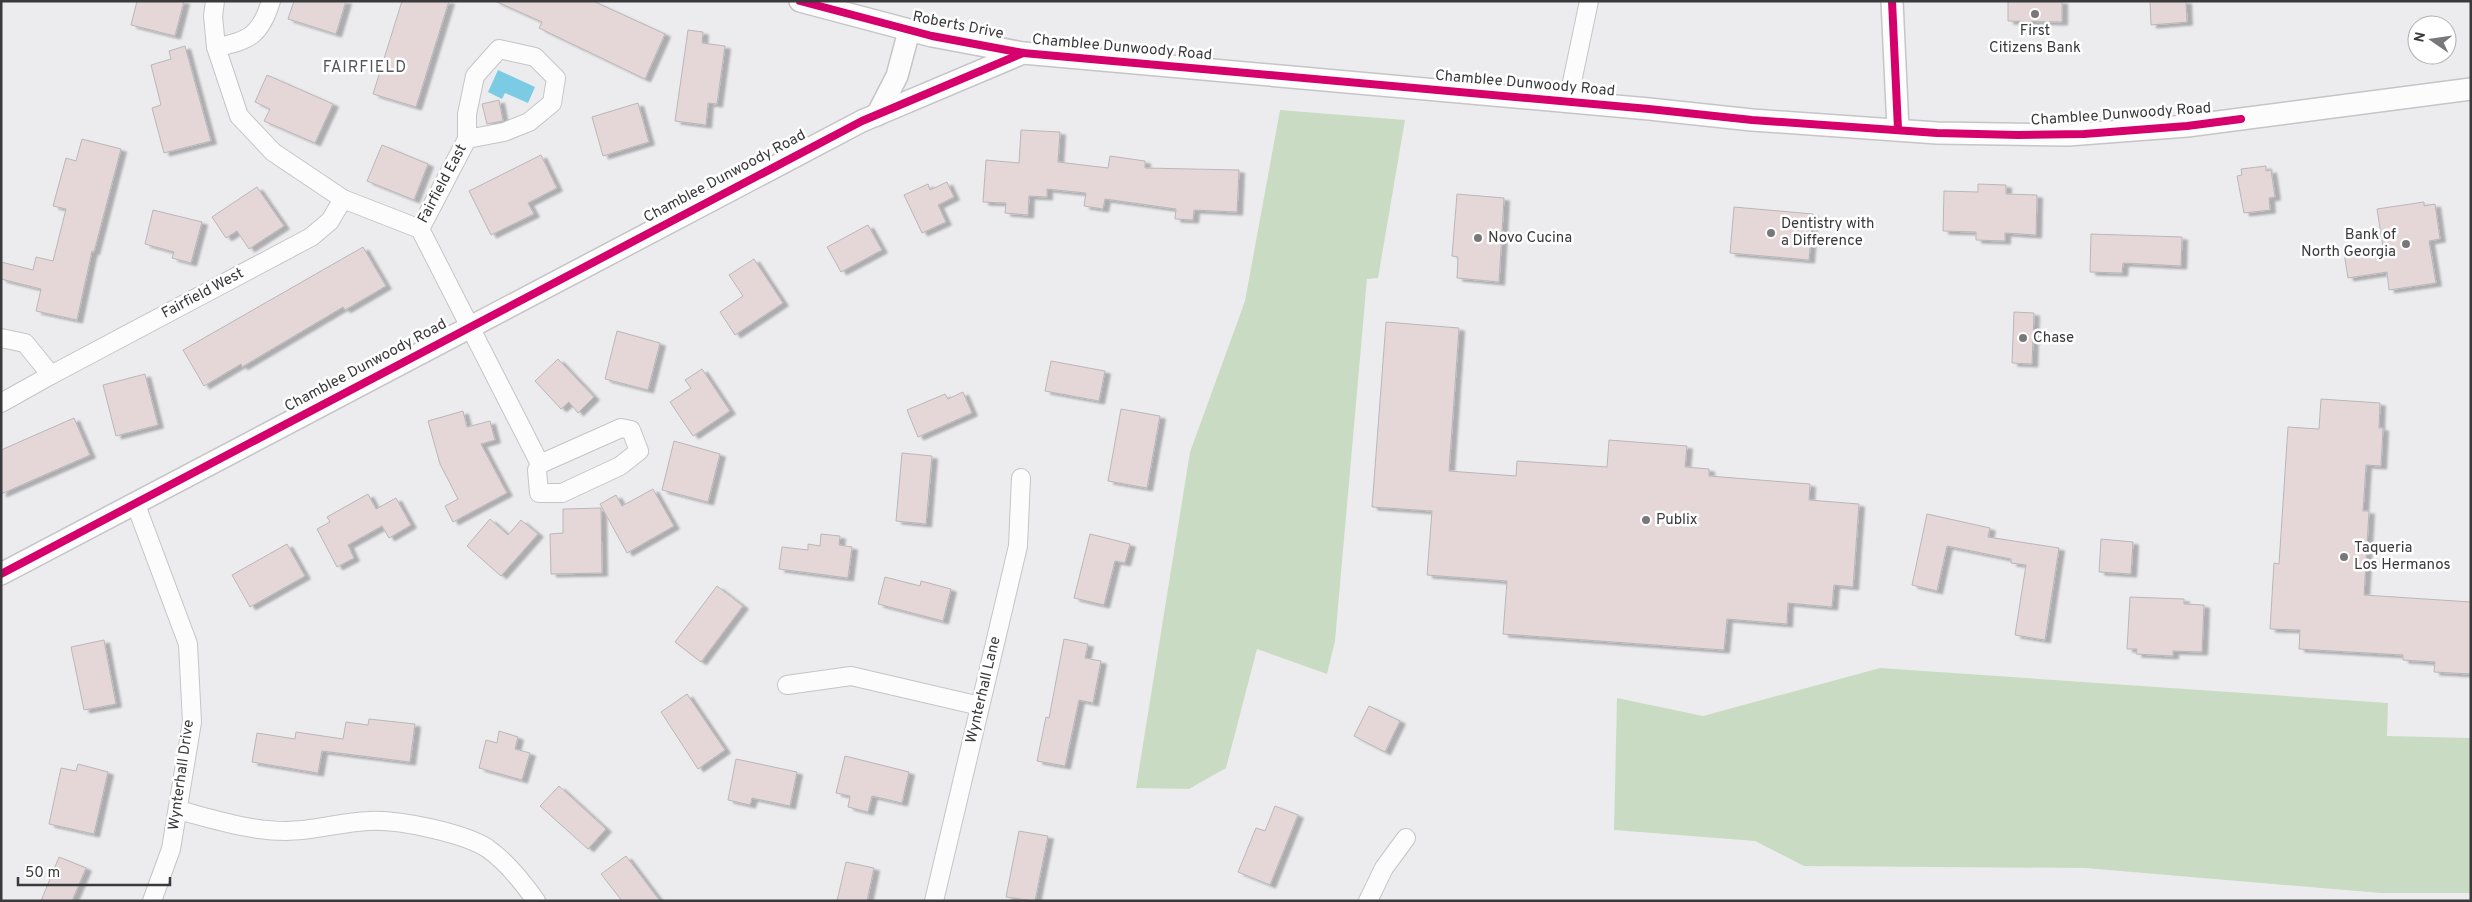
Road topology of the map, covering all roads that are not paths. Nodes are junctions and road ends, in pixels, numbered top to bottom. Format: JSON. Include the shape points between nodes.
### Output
{"nodes":[{"id":1,"x":216,"y":1,"type":"edge"},
{"id":2,"x":271,"y":1,"type":"edge"},
{"id":3,"x":800,"y":1,"type":"edge"},
{"id":4,"x":1589,"y":1,"type":"edge"},
{"id":5,"x":1892,"y":1,"type":"edge"},
{"id":6,"x":909,"y":31,"type":"junction"},
{"id":7,"x":216,"y":47,"type":"junction"},
{"id":8,"x":1023,"y":53,"type":"junction"},
{"id":9,"x":2471,"y":88,"type":"edge"},
{"id":10,"x":1568,"y":101,"type":"junction"},
{"id":11,"x":877,"y":115,"type":"junction"},
{"id":12,"x":1898,"y":129,"type":"junction"},
{"id":13,"x":467,"y":139,"type":"junction"},
{"id":14,"x":343,"y":200,"type":"junction"},
{"id":15,"x":420,"y":229,"type":"junction"},
{"id":16,"x":470,"y":326,"type":"junction"},
{"id":17,"x":1,"y":338,"type":"edge"},
{"id":18,"x":51,"y":375,"type":"junction"},
{"id":19,"x":1,"y":403,"type":"edge"},
{"id":20,"x":540,"y":464,"type":"junction"},
{"id":21,"x":1021,"y":478,"type":"dead end"},
{"id":22,"x":136,"y":505,"type":"junction"},
{"id":23,"x":1,"y":574,"type":"edge"},
{"id":24,"x":787,"y":685,"type":"dead end"},
{"id":25,"x":980,"y":706,"type":"junction"},
{"id":26,"x":178,"y":810,"type":"junction"},
{"id":27,"x":1406,"y":838,"type":"dead end"},
{"id":28,"x":152,"y":901,"type":"edge"},
{"id":29,"x":536,"y":901,"type":"edge"},
{"id":30,"x":934,"y":901,"type":"edge"},
{"id":31,"x":1368,"y":901,"type":"edge"}],
"edges":[{"from":1,"to":7,"type":"street","via":[[213,16]]},
{"from":2,"to":7,"type":"street","via":[[265,22],[242,43]]},
{"from":3,"to":6,"type":"street","name":"Roberts Drive"},
{"from":4,"to":10,"type":"street"},
{"from":5,"to":12,"type":"street"},
{"from":6,"to":8,"type":"street","name":"Roberts Drive"},
{"from":6,"to":11,"type":"street","via":[[897,76]]},
{"from":7,"to":14,"type":"street","via":[[239,116],[273,152]]},
{"from":8,"to":10,"type":"street","name":"Chamblee Dunwoody Road"},
{"from":8,"to":11,"type":"street","name":"Chamblee Dunwoody Road"},
{"from":9,"to":12,"type":"street","name":"Chamblee Dunwoody Road","via":[[2187,126],[2084,134],[1937,133]]},
{"from":10,"to":12,"type":"street","name":"Chamblee Dunwoody Road","via":[[1752,120]]},
{"from":11,"to":16,"type":"street","name":"Chamblee Dunwoody Road"},
{"from":13,"to":13,"type":"street","name":"Fairfield East","via":[[504,132],[529,122],[552,102],[556,78],[535,57],[499,49],[475,76],[467,114]]},
{"from":13,"to":15,"type":"street","name":"Fairfield East"},
{"from":14,"to":15,"type":"street"},
{"from":14,"to":18,"type":"street","name":"Fairfield West","via":[[330,220],[311,237]]},
{"from":15,"to":16,"type":"street"},
{"from":16,"to":20,"type":"street"},
{"from":16,"to":22,"type":"street","name":"Chamblee Dunwoody Road"},
{"from":17,"to":18,"type":"street","via":[[25,343]]},
{"from":18,"to":19,"type":"street","name":"Fairfield West"},
{"from":20,"to":20,"type":"street","via":[[537,470],[539,493],[562,493],[620,466],[639,450],[631,430],[621,428]]},
{"from":21,"to":25,"type":"street","name":"Wynterhall Lane","via":[[1018,546]]},
{"from":22,"to":23,"type":"street","name":"Chamblee Dunwoody Road"},
{"from":22,"to":26,"type":"street","name":"Wynterhall Drive","via":[[188,644],[192,722]]},
{"from":24,"to":25,"type":"street","via":[[851,676]]},
{"from":25,"to":30,"type":"street","name":"Wynterhall Lane"},
{"from":26,"to":28,"type":"street","name":"Wynterhall Drive","via":[[171,849]]},
{"from":26,"to":29,"type":"street","via":[[250,828],[284,831],[370,821],[440,830],[486,848],[520,877]]},
{"from":27,"to":31,"type":"street","via":[[1384,868]]}]}
